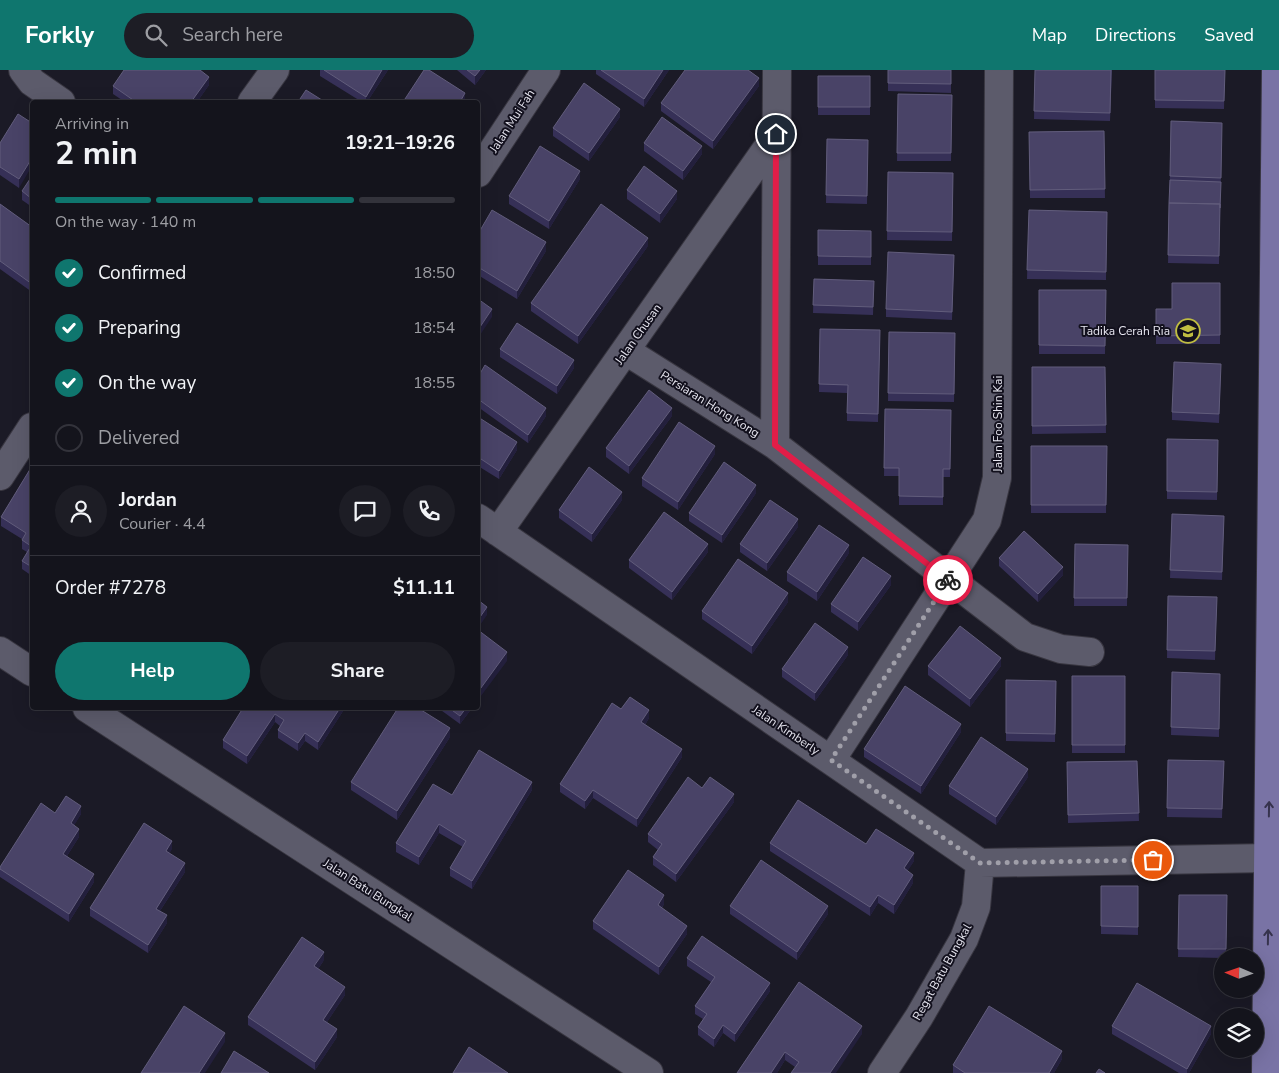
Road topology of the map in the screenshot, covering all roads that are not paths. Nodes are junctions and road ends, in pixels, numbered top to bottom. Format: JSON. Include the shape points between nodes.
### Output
{"nodes":[{"id":1,"x":23,"y":70,"type":"edge"},
{"id":2,"x":275,"y":70,"type":"edge"},
{"id":3,"x":546,"y":70,"type":"edge"},
{"id":4,"x":777,"y":70,"type":"edge"},
{"id":5,"x":999,"y":70,"type":"edge"},
{"id":6,"x":1276,"y":70,"type":"edge"},
{"id":7,"x":58,"y":100,"type":"edge"},
{"id":8,"x":253,"y":100,"type":"edge"},
{"id":9,"x":776,"y":134,"type":"junction"},
{"id":10,"x":480,"y":170,"type":"edge"},
{"id":11,"x":626,"y":351,"type":"junction"},
{"id":12,"x":30,"y":430,"type":"edge"},
{"id":13,"x":775,"y":445,"type":"junction"},
{"id":14,"x":0,"y":476,"type":"edge"},
{"id":15,"x":488,"y":525,"type":"edge"},
{"id":16,"x":948,"y":579,"type":"junction"},
{"id":17,"x":0,"y":651,"type":"edge"},
{"id":18,"x":1090,"y":652,"type":"dead end"},
{"id":19,"x":30,"y":671,"type":"edge"},
{"id":20,"x":90,"y":710,"type":"edge"},
{"id":21,"x":831,"y":760,"type":"junction"},
{"id":22,"x":1274,"y":856,"type":"edge"},
{"id":23,"x":980,"y":863,"type":"junction"},
{"id":24,"x":649,"y":1073,"type":"edge"},
{"id":25,"x":882,"y":1073,"type":"edge"},
{"id":26,"x":1266,"y":1073,"type":"edge"}],
"edges":[{"from":1,"to":7,"type":"street","via":[[32,82]]},
{"from":2,"to":8,"type":"street"},
{"from":3,"to":10,"type":"street","name":"Jalan Mui Fah"},
{"from":4,"to":9,"type":"street"},
{"from":5,"to":16,"type":"street","name":"Jalan Foo Shin Kai","via":[[997,478],[987,520]]},
{"from":22,"to":6,"type":"main road","one_way":true},
{"from":9,"to":11,"type":"street","name":"Jalan Chusan"},
{"from":9,"to":13,"type":"street"},
{"from":11,"to":13,"type":"street","name":"Persiaran Hong Kong"},
{"from":11,"to":15,"type":"street","name":"Jalan Chusan"},
{"from":12,"to":14,"type":"street"},
{"from":13,"to":16,"type":"street","name":"Persiaran Hong Kong"},
{"from":15,"to":21,"type":"street","name":"Jalan Kimberly"},
{"from":16,"to":18,"type":"street","name":"Persiaran Hong Kong","via":[[1025,637],[1060,649]]},
{"from":16,"to":21,"type":"street","name":"Jalan Foo Shin Kai"},
{"from":17,"to":19,"type":"street"},
{"from":20,"to":24,"type":"street","name":"Jalan Batu Bungkal"},
{"from":21,"to":23,"type":"street","name":"Jalan Kimberly"},
{"from":22,"to":23,"type":"street"},
{"from":26,"to":22,"type":"main road","one_way":true},
{"from":23,"to":25,"type":"street","name":"Regat Batu Bungkal","via":[[976,908],[964,939]]}]}
